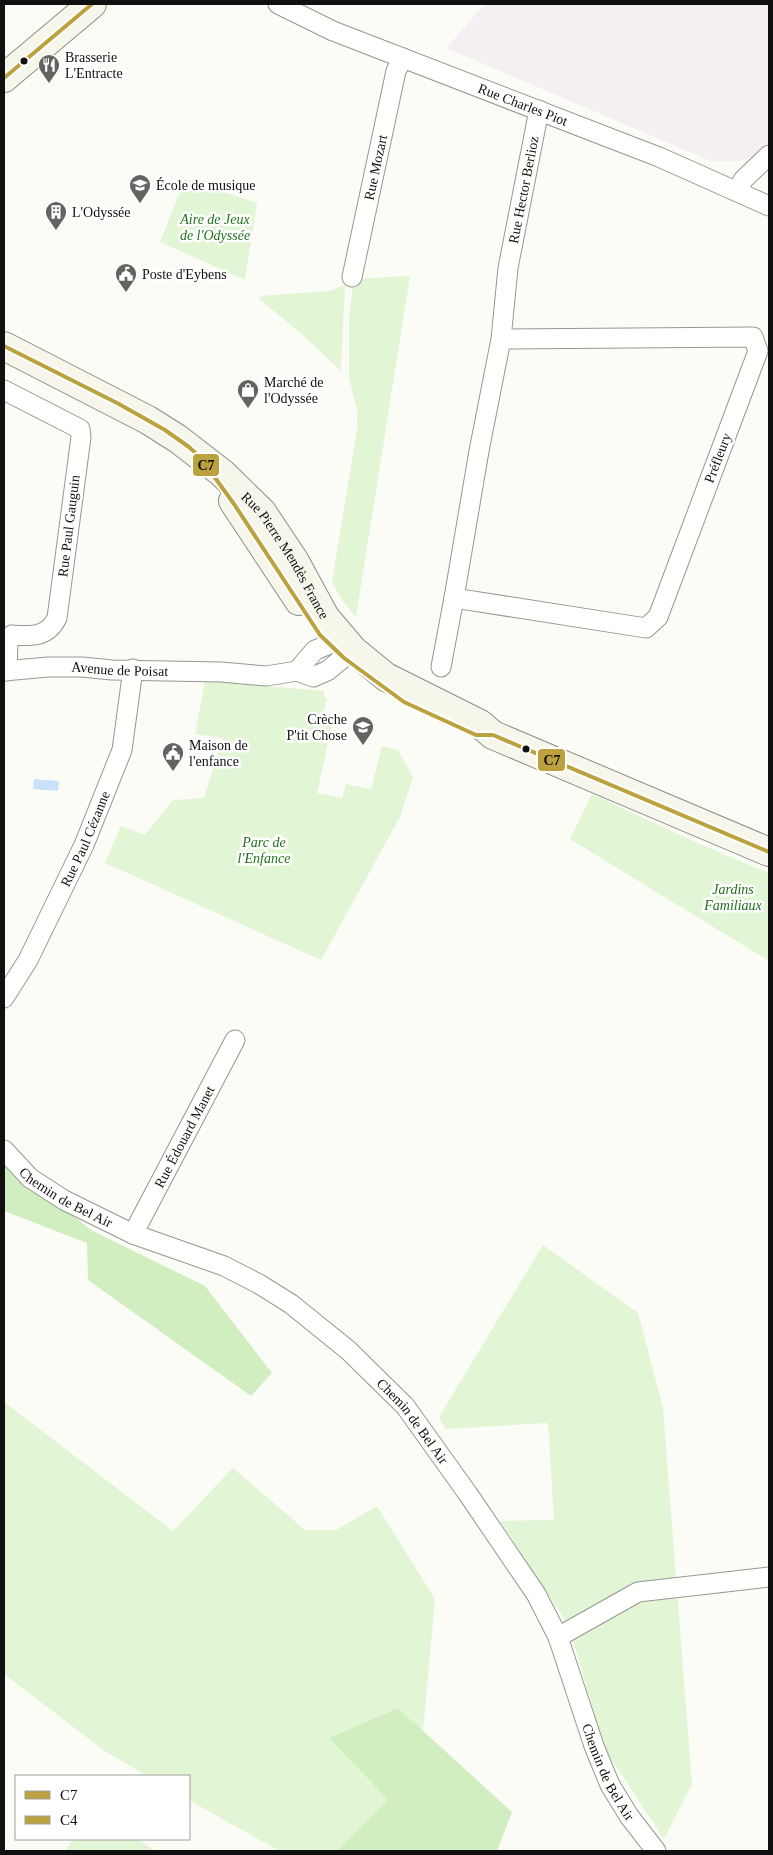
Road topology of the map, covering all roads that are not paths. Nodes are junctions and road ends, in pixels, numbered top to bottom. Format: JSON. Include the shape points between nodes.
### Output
{"nodes":[{"id":1,"x":92,"y":4,"type":"edge"},
{"id":2,"x":278,"y":4,"type":"edge"},
{"id":3,"x":403,"y":58,"type":"junction"},
{"id":4,"x":4,"y":78,"type":"edge"},
{"id":5,"x":539,"y":110,"type":"junction"},
{"id":6,"x":769,"y":155,"type":"edge"},
{"id":7,"x":736,"y":191,"type":"junction"},
{"id":8,"x":769,"y":206,"type":"edge"},
{"id":9,"x":352,"y":277,"type":"dead end"},
{"id":10,"x":502,"y":339,"type":"junction"},
{"id":11,"x":4,"y":346,"type":"edge"},
{"id":12,"x":4,"y":390,"type":"edge"},
{"id":13,"x":454,"y":598,"type":"junction"},
{"id":14,"x":342,"y":648,"type":"junction"},
{"id":15,"x":441,"y":667,"type":"dead end"},
{"id":16,"x":133,"y":669,"type":"junction"},
{"id":17,"x":5,"y":671,"type":"edge"},
{"id":18,"x":769,"y":852,"type":"edge"},
{"id":19,"x":4,"y":998,"type":"edge"},
{"id":20,"x":234,"y":1040,"type":"dead end"},
{"id":21,"x":4,"y":1150,"type":"edge"},
{"id":22,"x":133,"y":1234,"type":"junction"},
{"id":23,"x":769,"y":1576,"type":"edge"},
{"id":24,"x":558,"y":1637,"type":"junction"},
{"id":25,"x":656,"y":1851,"type":"edge"}],
"edges":[{"from":1,"to":4,"type":"main road"},
{"from":2,"to":3,"type":"street","name":"Rue Charles Piot","via":[[333,31]]},
{"from":3,"to":5,"type":"street","name":"Rue Charles Piot"},
{"from":3,"to":9,"type":"street","name":"Rue Mozart","via":[[396,72]]},
{"from":5,"to":7,"type":"street","name":"Rue Charles Piot","via":[[660,157]]},
{"from":5,"to":10,"type":"street","name":"Rue Hector Berlioz","via":[[508,268]]},
{"from":6,"to":7,"type":"street"},
{"from":7,"to":8,"type":"street","name":"Rue Charles Piot"},
{"from":10,"to":13,"type":"street"},
{"from":10,"to":13,"type":"street","name":"Préfleury","via":[[753,337],[758,351],[658,617],[646,628]]},
{"from":11,"to":14,"type":"main road","name":"Rue Pierre Mendès France","via":[[165,430],[222,473],[262,512],[294,560]]},
{"from":12,"to":17,"type":"street","name":"Rue Paul Gauguin","via":[[80,429],[81,437],[57,618],[54,626],[38,636],[12,635],[8,642]]},
{"from":13,"to":15,"type":"street"},
{"from":14,"to":16,"type":"street","name":"Avenue de Poisat","via":[[315,650],[297,671],[266,676]]},
{"from":14,"to":18,"type":"main road","via":[[386,677],[480,724],[493,735]]},
{"from":16,"to":17,"type":"street","name":"Avenue de Poisat","via":[[48,667]]},
{"from":16,"to":19,"type":"street","name":"Rue Paul Cézanne","via":[[122,750],[88,836],[28,960]]},
{"from":20,"to":22,"type":"street","name":"Rue Édouard Manet"},
{"from":21,"to":22,"type":"street","name":"Chemin de Bel Air","via":[[30,1178],[64,1200]]},
{"from":22,"to":24,"type":"street","name":"Chemin de Bel Air","via":[[217,1263],[259,1284],[291,1304],[348,1350],[405,1406],[536,1594]]},
{"from":23,"to":24,"type":"street","via":[[638,1592]]},
{"from":24,"to":25,"type":"street","name":"Chemin de Bel Air","via":[[610,1785]]}]}
